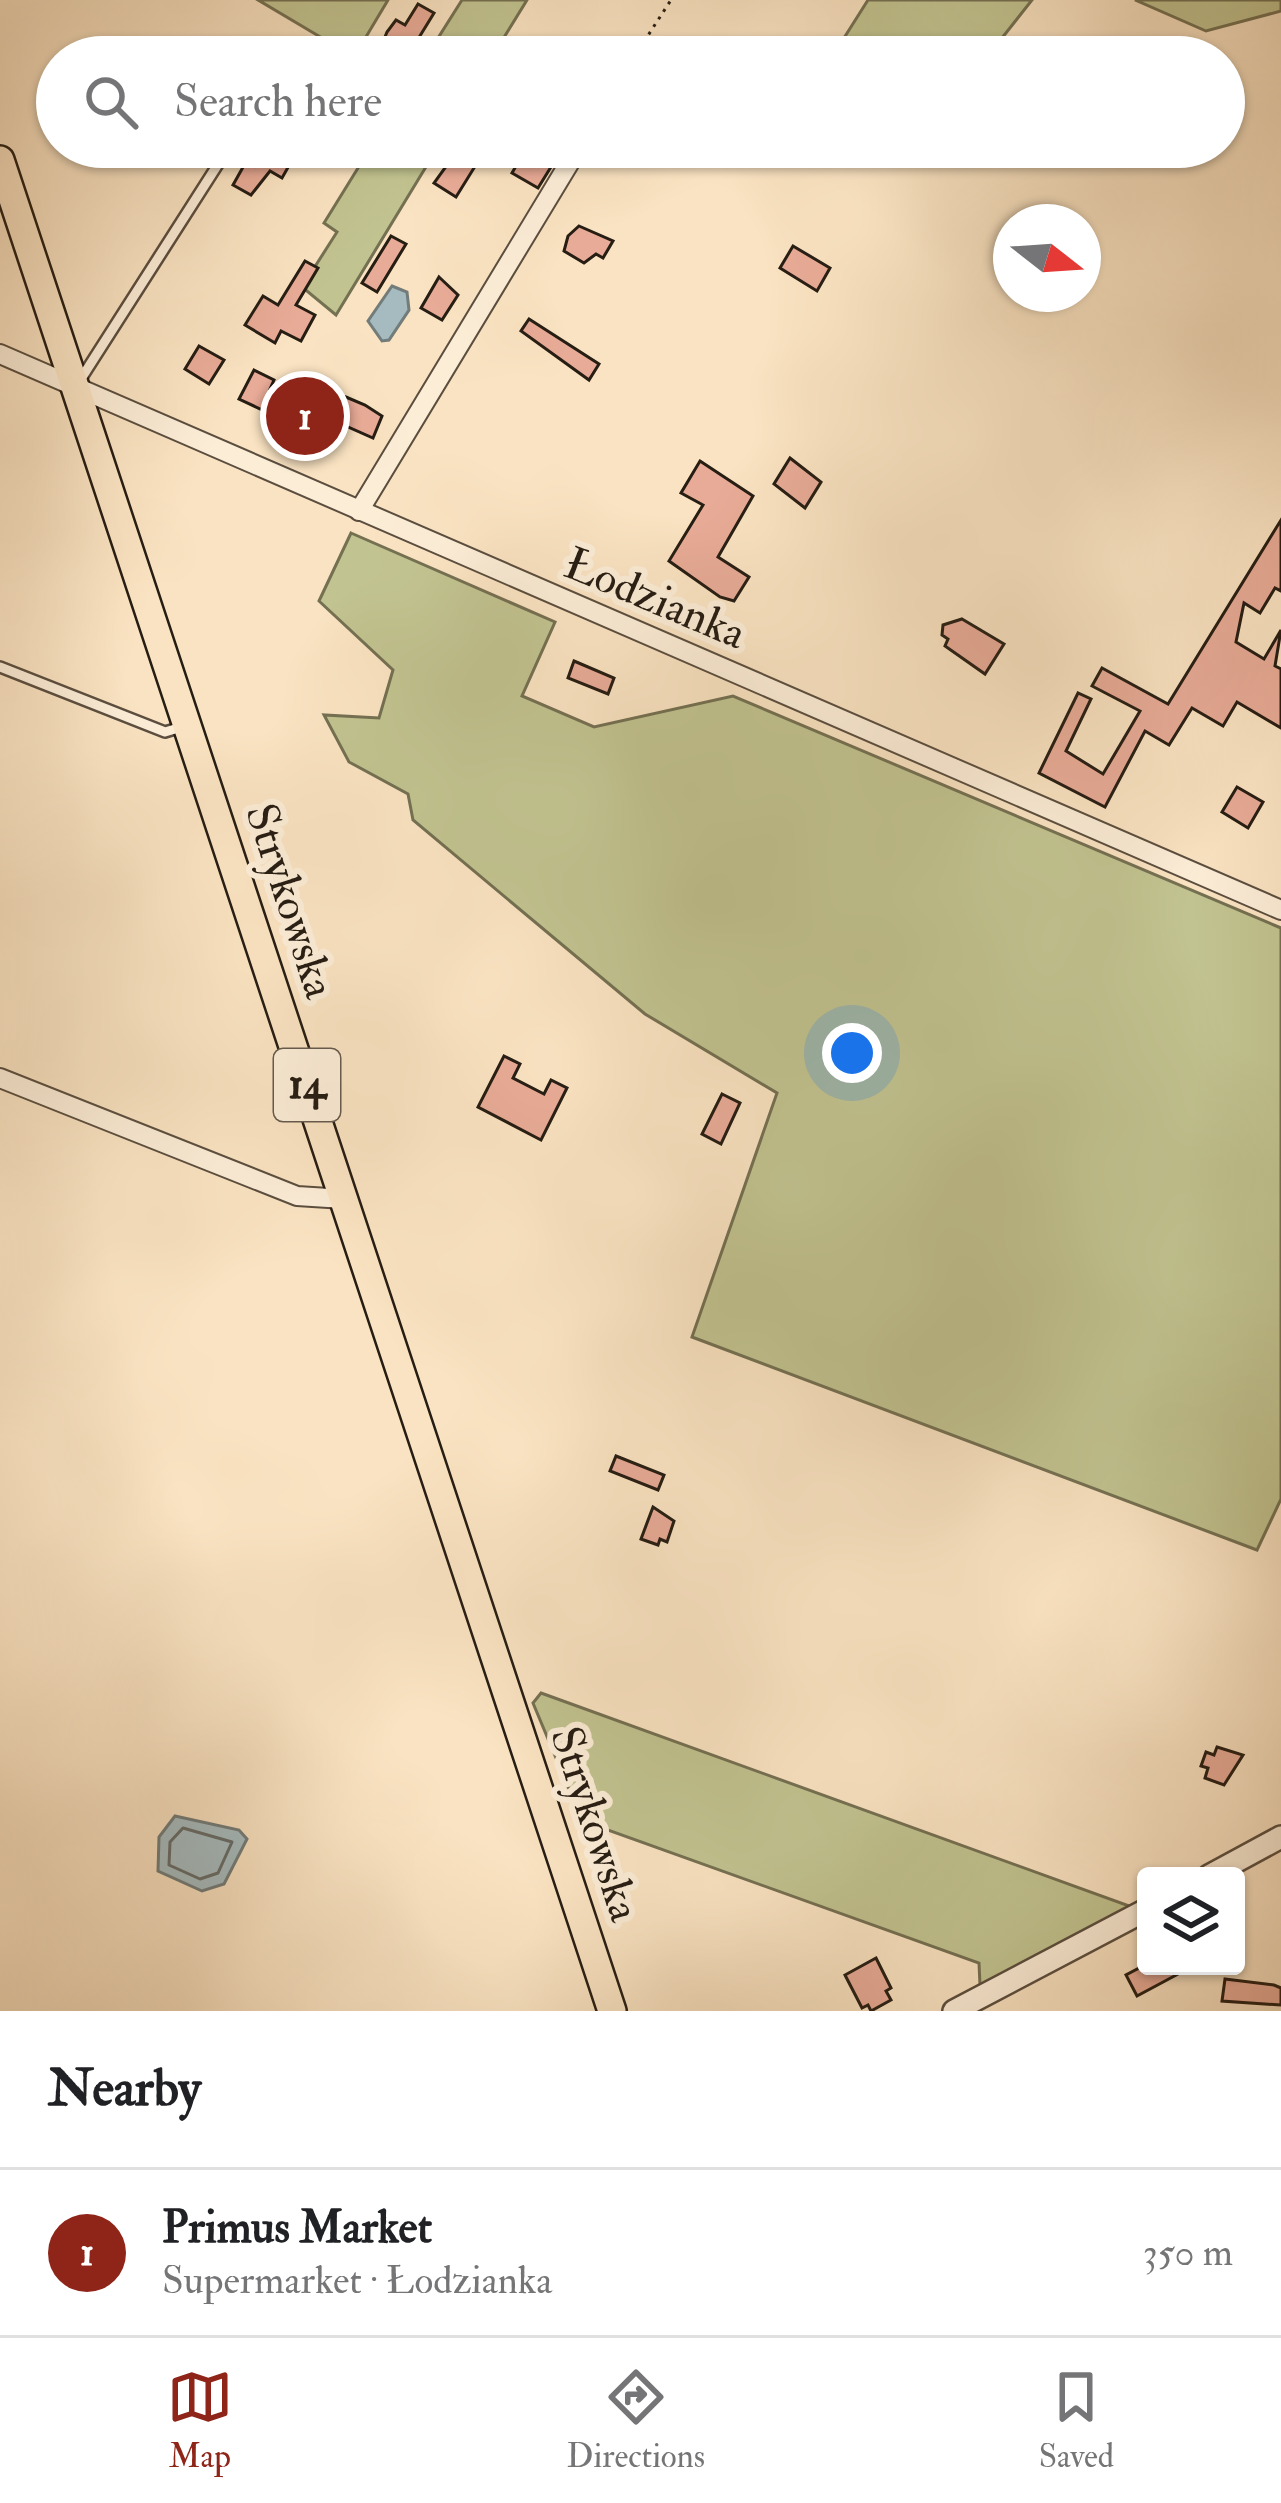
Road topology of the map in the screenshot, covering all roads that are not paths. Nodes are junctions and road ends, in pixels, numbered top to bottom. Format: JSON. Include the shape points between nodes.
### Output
{"nodes":[{"id":1,"x":0,"y":160,"type":"edge"},
{"id":2,"x":213,"y":168,"type":"edge"},
{"id":3,"x":566,"y":168,"type":"edge"},
{"id":4,"x":0,"y":355,"type":"edge"},
{"id":5,"x":76,"y":387,"type":"junction"},
{"id":6,"x":359,"y":511,"type":"junction"},
{"id":7,"x":0,"y":667,"type":"edge"},
{"id":8,"x":187,"y":725,"type":"junction"},
{"id":9,"x":1281,"y":910,"type":"edge"},
{"id":10,"x":0,"y":1078,"type":"edge"},
{"id":11,"x":344,"y":1199,"type":"junction"},
{"id":12,"x":1281,"y":1838,"type":"edge"},
{"id":13,"x":1226,"y":1867,"type":"edge"},
{"id":14,"x":1137,"y":1915,"type":"edge"},
{"id":15,"x":612,"y":2011,"type":"edge"},
{"id":16,"x":954,"y":2011,"type":"edge"}],
"edges":[{"from":1,"to":5,"type":"main road","name":"Strykowska","number":"14"},
{"from":2,"to":5,"type":"lane"},
{"from":3,"to":6,"type":"street"},
{"from":4,"to":5,"type":"street","name":"Łodzianka"},
{"from":5,"to":6,"type":"street","name":"Łodzianka"},
{"from":5,"to":8,"type":"main road","name":"Strykowska","number":"14"},
{"from":6,"to":9,"type":"street","name":"Łodzianka"},
{"from":7,"to":8,"type":"lane","via":[[165,733]]},
{"from":8,"to":11,"type":"main road","name":"Strykowska","number":"14"},
{"from":10,"to":11,"type":"street","via":[[297,1196]]},
{"from":11,"to":15,"type":"main road","name":"Strykowska","number":"14"},
{"from":12,"to":13,"type":"street"},
{"from":14,"to":16,"type":"street"}]}
